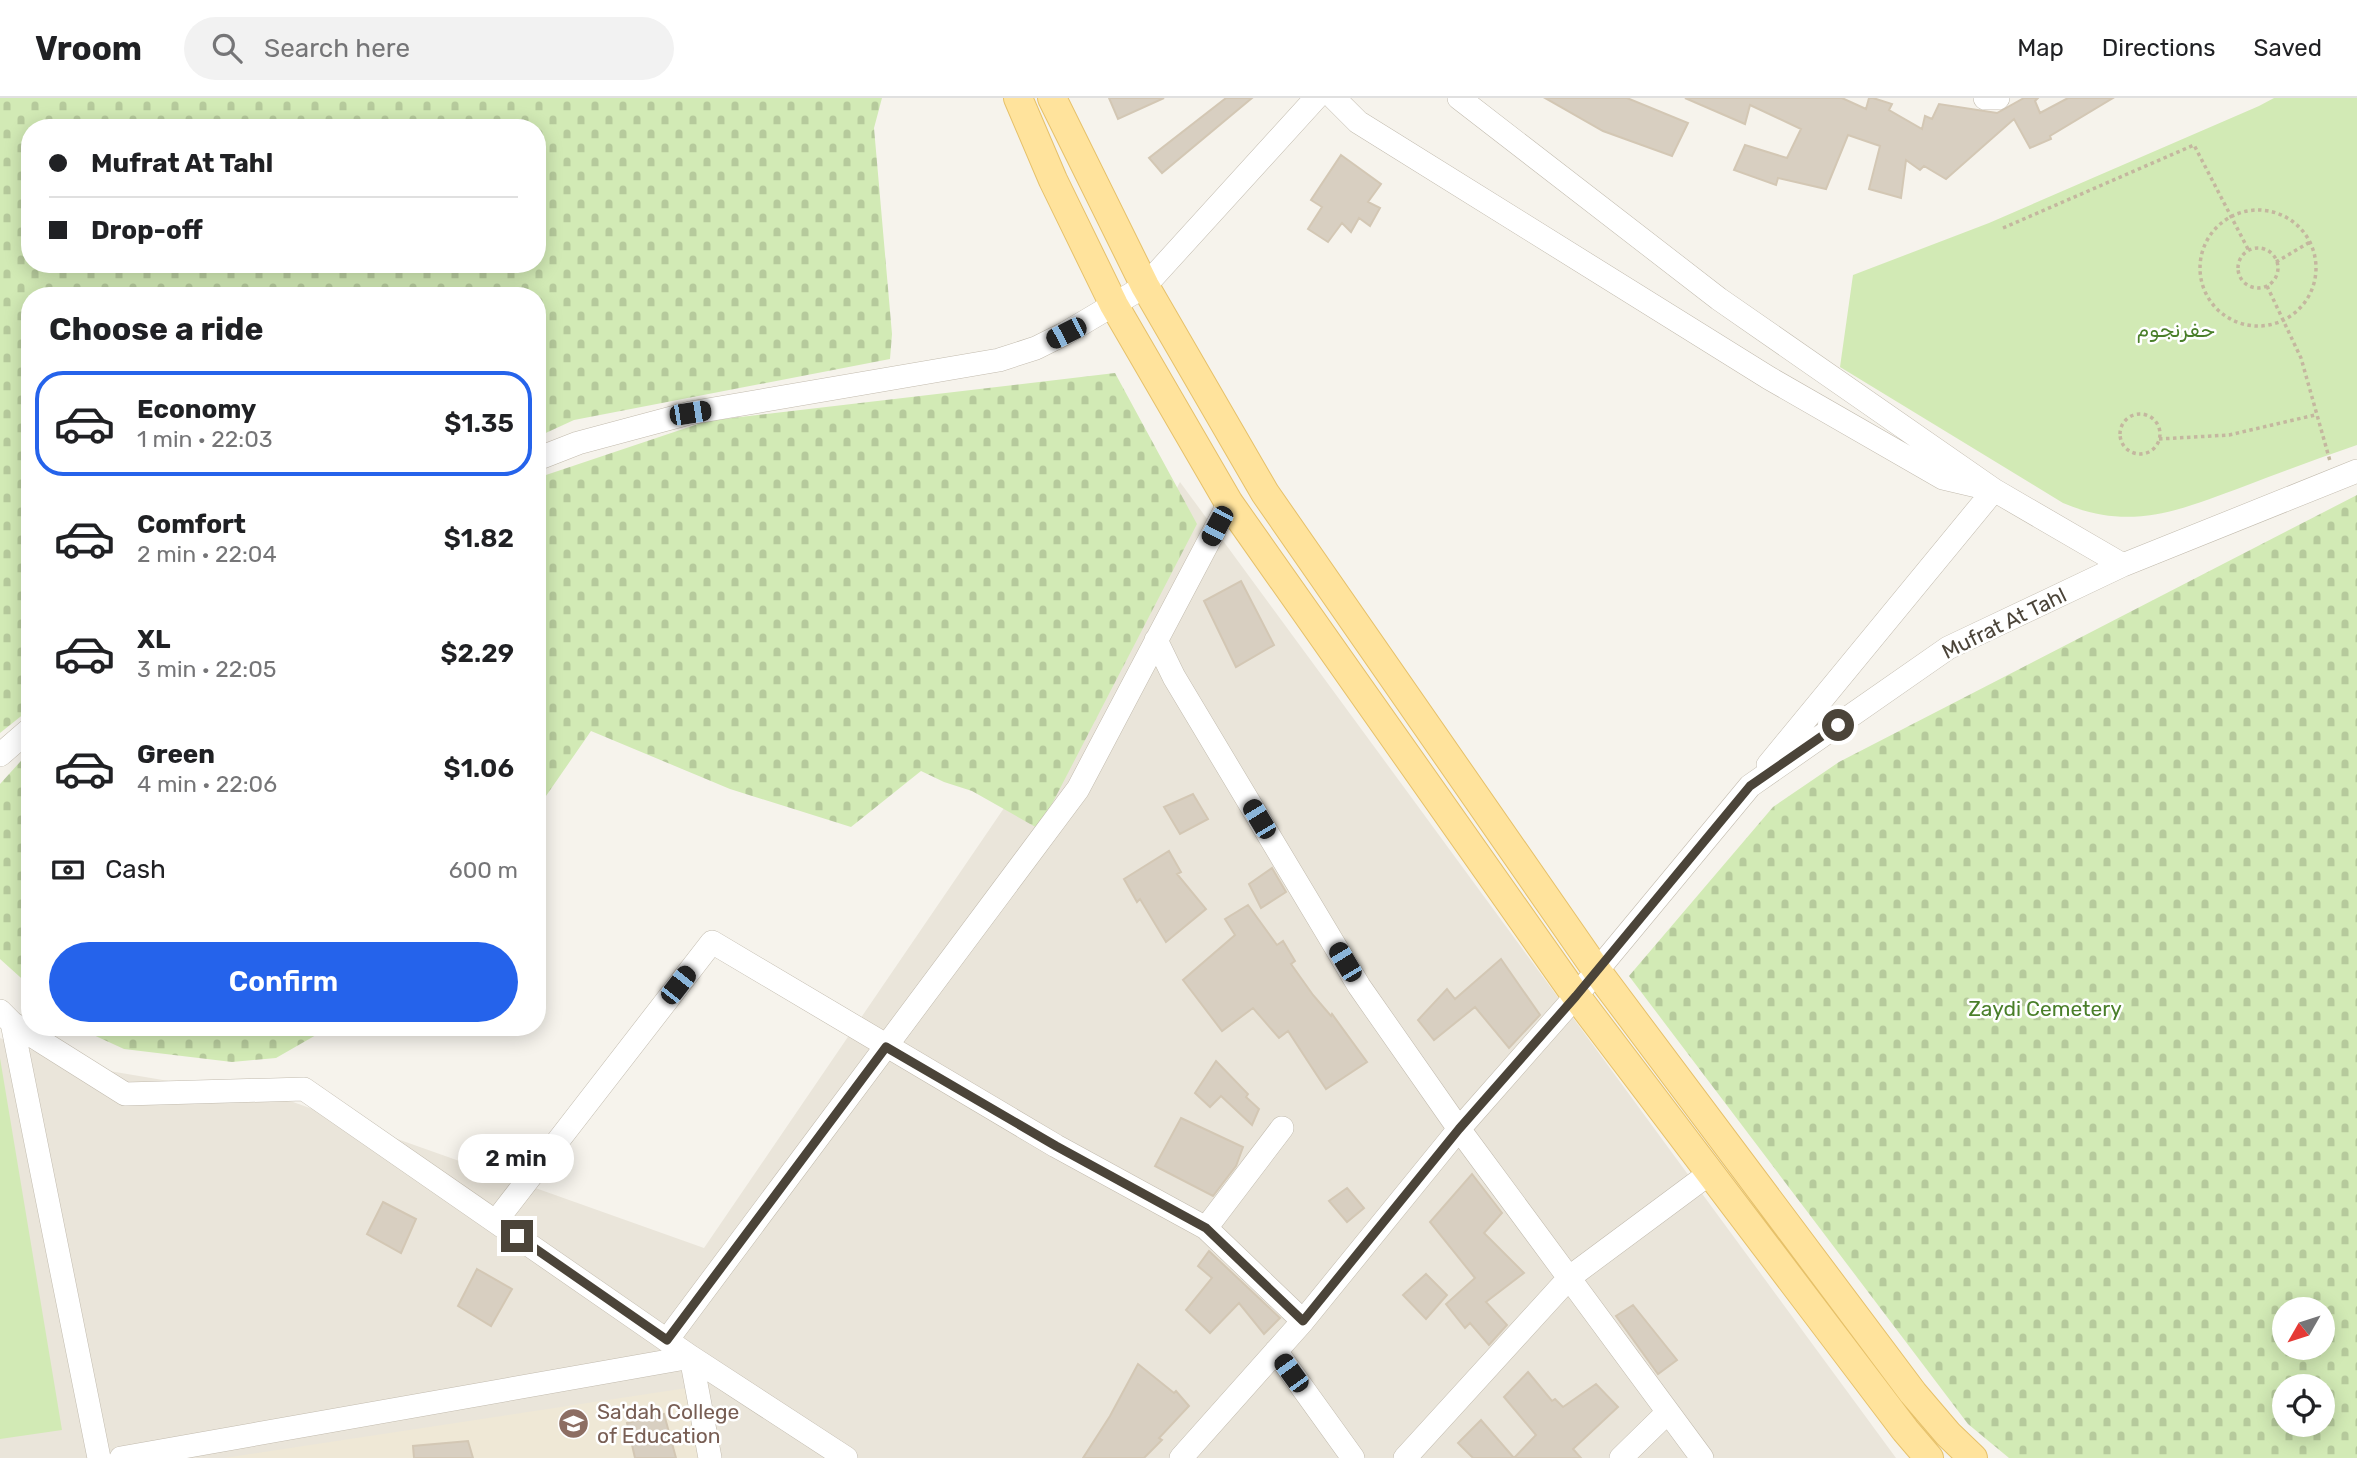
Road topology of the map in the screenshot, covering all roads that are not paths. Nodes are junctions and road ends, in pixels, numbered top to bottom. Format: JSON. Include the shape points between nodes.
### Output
{"nodes":[{"id":1,"x":1018,"y":98,"type":"edge"},
{"id":2,"x":1052,"y":98,"type":"edge"},
{"id":3,"x":1316,"y":98,"type":"edge"},
{"id":4,"x":1334,"y":98,"type":"edge"},
{"id":5,"x":1459,"y":98,"type":"edge"},
{"id":6,"x":1986,"y":98,"type":"edge"},
{"id":7,"x":1998,"y":98,"type":"edge"},
{"id":8,"x":1145,"y":286,"type":"junction"},
{"id":9,"x":1114,"y":305,"type":"junction"},
{"id":10,"x":546,"y":455,"type":"edge"},
{"id":11,"x":2347,"y":476,"type":"edge"},
{"id":12,"x":1994,"y":490,"type":"junction"},
{"id":13,"x":1229,"y":503,"type":"junction"},
{"id":14,"x":2123,"y":565,"type":"junction"},
{"id":15,"x":1156,"y":640,"type":"junction"},
{"id":16,"x":21,"y":737,"type":"edge"},
{"id":17,"x":0,"y":755,"type":"edge"},
{"id":18,"x":1750,"y":786,"type":"junction"},
{"id":19,"x":1597,"y":971,"type":"junction"},
{"id":20,"x":1576,"y":996,"type":"junction"},
{"id":21,"x":6,"y":1017,"type":"edge"},
{"id":22,"x":21,"y":1027,"type":"edge"},
{"id":23,"x":35,"y":1036,"type":"edge"},
{"id":24,"x":886,"y":1047,"type":"junction"},
{"id":25,"x":1282,"y":1128,"type":"dead end"},
{"id":26,"x":1459,"y":1129,"type":"junction"},
{"id":27,"x":1710,"y":1173,"type":"junction"},
{"id":28,"x":496,"y":1221,"type":"junction"},
{"id":29,"x":1206,"y":1228,"type":"junction"},
{"id":30,"x":1570,"y":1277,"type":"junction"},
{"id":31,"x":1303,"y":1321,"type":"junction"},
{"id":32,"x":667,"y":1340,"type":"junction"},
{"id":33,"x":1276,"y":1351,"type":"junction"},
{"id":34,"x":691,"y":1357,"type":"junction"},
{"id":35,"x":1668,"y":1412,"type":"junction"},
{"id":36,"x":99,"y":1458,"type":"edge"},
{"id":37,"x":121,"y":1458,"type":"edge"},
{"id":38,"x":710,"y":1458,"type":"edge"},
{"id":39,"x":846,"y":1458,"type":"edge"},
{"id":40,"x":1181,"y":1458,"type":"edge"},
{"id":41,"x":1353,"y":1458,"type":"edge"},
{"id":42,"x":1405,"y":1458,"type":"edge"},
{"id":43,"x":1622,"y":1458,"type":"edge"},
{"id":44,"x":1702,"y":1458,"type":"edge"},
{"id":45,"x":1929,"y":1458,"type":"edge"},
{"id":46,"x":1973,"y":1458,"type":"edge"}],
"edges":[{"from":1,"to":9,"type":"main road"},
{"from":2,"to":8,"type":"main road"},
{"from":3,"to":8,"type":"street"},
{"from":4,"to":12,"type":"street","via":[[1358,122],[1769,378],[1943,478]]},
{"from":5,"to":12,"type":"street","via":[[1719,299]]},
{"from":6,"to":7,"type":"street"},
{"from":8,"to":9,"type":"street"},
{"from":8,"to":19,"type":"main road","via":[[1265,493]]},
{"from":9,"to":10,"type":"street","via":[[1036,348],[999,360],[690,413]]},
{"from":9,"to":13,"type":"main road"},
{"from":11,"to":14,"type":"street","name":"Mufrat At Tahl"},
{"from":12,"to":14,"type":"street"},
{"from":12,"to":18,"type":"street"},
{"from":13,"to":15,"type":"street"},
{"from":13,"to":20,"type":"main road"},
{"from":14,"to":18,"type":"street","name":"Mufrat At Tahl","via":[[1948,648]]},
{"from":15,"to":24,"type":"street","via":[[1078,789]]},
{"from":15,"to":26,"type":"street","via":[[1359,986]]},
{"from":16,"to":17,"type":"street"},
{"from":18,"to":19,"type":"street","name":"Mufrat At Tahl"},
{"from":19,"to":20,"type":"street","name":"Mufrat At Tahl"},
{"from":19,"to":46,"type":"main road","via":[[1913,1393]]},
{"from":20,"to":26,"type":"street","name":"Mufrat At Tahl"},
{"from":20,"to":27,"type":"main road"},
{"from":21,"to":22,"type":"street"},
{"from":21,"to":36,"type":"street"},
{"from":23,"to":28,"type":"street","via":[[125,1094],[304,1089]]},
{"from":24,"to":28,"type":"street","via":[[712,942]]},
{"from":24,"to":29,"type":"street"},
{"from":24,"to":32,"type":"street"},
{"from":25,"to":29,"type":"street"},
{"from":26,"to":30,"type":"street"},
{"from":26,"to":31,"type":"street","name":"Mufrat At Tahl"},
{"from":27,"to":30,"type":"street"},
{"from":27,"to":45,"type":"main road"},
{"from":28,"to":32,"type":"street"},
{"from":29,"to":31,"type":"street"},
{"from":30,"to":35,"type":"street"},
{"from":30,"to":42,"type":"street"},
{"from":31,"to":33,"type":"street","name":"Mufrat At Tahl"},
{"from":32,"to":34,"type":"street"},
{"from":33,"to":40,"type":"street","name":"Mufrat At Tahl"},
{"from":33,"to":41,"type":"street"},
{"from":34,"to":37,"type":"street"},
{"from":34,"to":38,"type":"street"},
{"from":34,"to":39,"type":"street"},
{"from":35,"to":43,"type":"street"},
{"from":35,"to":44,"type":"street"}]}
